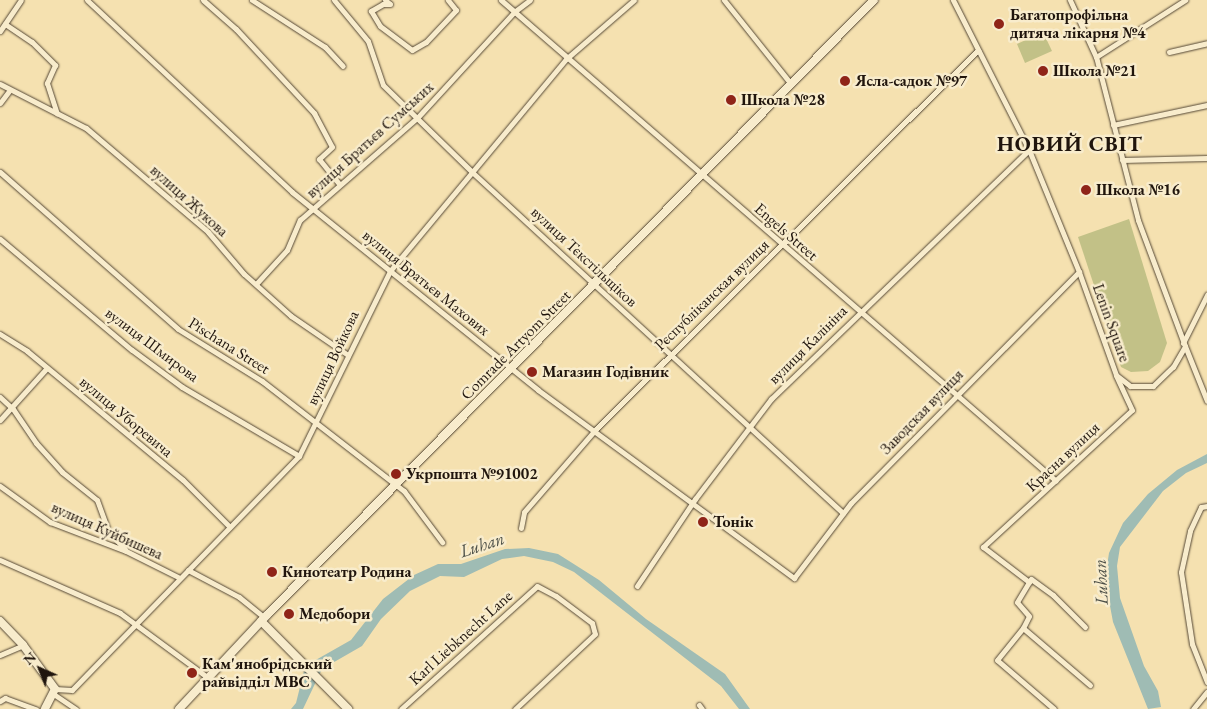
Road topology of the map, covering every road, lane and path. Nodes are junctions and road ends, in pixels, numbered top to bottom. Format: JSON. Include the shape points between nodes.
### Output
{"nodes":[{"id":1,"x":21,"y":0,"type":"edge"},
{"id":2,"x":88,"y":0,"type":"edge"},
{"id":3,"x":203,"y":0,"type":"edge"},
{"id":4,"x":252,"y":0,"type":"edge"},
{"id":5,"x":334,"y":0,"type":"edge"},
{"id":6,"x":448,"y":0,"type":"edge"},
{"id":7,"x":501,"y":0,"type":"edge"},
{"id":8,"x":530,"y":0,"type":"edge"},
{"id":9,"x":634,"y":0,"type":"edge"},
{"id":10,"x":724,"y":0,"type":"edge"},
{"id":11,"x":874,"y":0,"type":"edge"},
{"id":12,"x":953,"y":0,"type":"edge"},
{"id":13,"x":1070,"y":0,"type":"edge"},
{"id":14,"x":1185,"y":0,"type":"edge"},
{"id":15,"x":390,"y":1,"type":"edge"},
{"id":16,"x":514,"y":12,"type":"junction"},
{"id":17,"x":5,"y":24,"type":"junction"},
{"id":18,"x":0,"y":31,"type":"edge"},
{"id":19,"x":1207,"y":43,"type":"edge"},
{"id":20,"x":978,"y":50,"type":"junction"},
{"id":21,"x":1169,"y":52,"type":"dead end"},
{"id":22,"x":1096,"y":57,"type":"junction"},
{"id":23,"x":566,"y":59,"type":"junction"},
{"id":24,"x":343,"y":66,"type":"dead end"},
{"id":25,"x":0,"y":84,"type":"edge"},
{"id":26,"x":791,"y":84,"type":"junction"},
{"id":27,"x":9,"y":91,"type":"junction"},
{"id":28,"x":0,"y":103,"type":"edge"},
{"id":29,"x":1207,"y":105,"type":"edge"},
{"id":30,"x":57,"y":114,"type":"junction"},
{"id":31,"x":417,"y":118,"type":"junction"},
{"id":32,"x":1113,"y":125,"type":"junction"},
{"id":33,"x":1029,"y":150,"type":"junction"},
{"id":34,"x":1207,"y":158,"type":"edge"},
{"id":35,"x":1122,"y":160,"type":"junction"},
{"id":36,"x":0,"y":172,"type":"edge"},
{"id":37,"x":472,"y":172,"type":"junction"},
{"id":38,"x":703,"y":176,"type":"junction"},
{"id":39,"x":339,"y":184,"type":"junction"},
{"id":40,"x":314,"y":208,"type":"junction"},
{"id":41,"x":0,"y":239,"type":"edge"},
{"id":42,"x":781,"y":245,"type":"junction"},
{"id":43,"x":390,"y":271,"type":"junction"},
{"id":44,"x":1079,"y":272,"type":"junction"},
{"id":45,"x":256,"y":284,"type":"junction"},
{"id":46,"x":596,"y":284,"type":"junction"},
{"id":47,"x":1207,"y":295,"type":"edge"},
{"id":48,"x":861,"y":311,"type":"junction"},
{"id":49,"x":0,"y":334,"type":"edge"},
{"id":50,"x":1184,"y":344,"type":"junction"},
{"id":51,"x":669,"y":354,"type":"junction"},
{"id":52,"x":348,"y":355,"type":"junction"},
{"id":53,"x":46,"y":369,"type":"junction"},
{"id":54,"x":513,"y":369,"type":"junction"},
{"id":55,"x":1116,"y":375,"type":"junction"},
{"id":56,"x":957,"y":393,"type":"junction"},
{"id":57,"x":0,"y":398,"type":"edge"},
{"id":58,"x":1207,"y":401,"type":"edge"},
{"id":59,"x":13,"y":409,"type":"junction"},
{"id":60,"x":0,"y":420,"type":"edge"},
{"id":61,"x":317,"y":424,"type":"junction"},
{"id":62,"x":748,"y":426,"type":"junction"},
{"id":63,"x":594,"y":432,"type":"junction"},
{"id":64,"x":299,"y":456,"type":"junction"},
{"id":65,"x":1056,"y":481,"type":"junction"},
{"id":66,"x":395,"y":485,"type":"junction"},
{"id":67,"x":0,"y":486,"type":"edge"},
{"id":68,"x":692,"y":503,"type":"junction"},
{"id":69,"x":1207,"y":506,"type":"edge"},
{"id":70,"x":843,"y":513,"type":"junction"},
{"id":71,"x":230,"y":528,"type":"junction"},
{"id":72,"x":521,"y":528,"type":"dead end"},
{"id":73,"x":442,"y":542,"type":"dead end"},
{"id":74,"x":126,"y":551,"type":"junction"},
{"id":75,"x":0,"y":560,"type":"edge"},
{"id":76,"x":188,"y":570,"type":"junction"},
{"id":77,"x":180,"y":578,"type":"junction"},
{"id":78,"x":794,"y":578,"type":"joint"},
{"id":79,"x":1029,"y":582,"type":"junction"},
{"id":80,"x":637,"y":586,"type":"dead end"},
{"id":81,"x":263,"y":619,"type":"junction"},
{"id":82,"x":0,"y":621,"type":"edge"},
{"id":83,"x":138,"y":624,"type":"junction"},
{"id":84,"x":1085,"y":627,"type":"dead end"},
{"id":85,"x":1023,"y":628,"type":"junction"},
{"id":86,"x":23,"y":645,"type":"junction"},
{"id":87,"x":0,"y":655,"type":"edge"},
{"id":88,"x":207,"y":676,"type":"junction"},
{"id":89,"x":1207,"y":682,"type":"edge"},
{"id":90,"x":1090,"y":685,"type":"dead end"},
{"id":91,"x":1207,"y":688,"type":"edge"},
{"id":92,"x":54,"y":691,"type":"junction"},
{"id":93,"x":1207,"y":692,"type":"edge"},
{"id":94,"x":0,"y":701,"type":"edge"},
{"id":95,"x":347,"y":708,"type":"edge"},
{"id":96,"x":36,"y":709,"type":"edge"},
{"id":97,"x":45,"y":709,"type":"edge"},
{"id":98,"x":76,"y":709,"type":"edge"},
{"id":99,"x":178,"y":709,"type":"edge"},
{"id":100,"x":401,"y":709,"type":"edge"},
{"id":101,"x":515,"y":709,"type":"edge"},
{"id":102,"x":1054,"y":709,"type":"edge"},
{"id":103,"x":1193,"y":709,"type":"edge"}],
"edges":[{"from":1,"to":17,"type":"street"},
{"from":2,"to":40,"type":"street","name":"вулиця Братьєв Махових","via":[[258,163]]},
{"from":3,"to":39,"type":"street","via":[[236,29],[314,113],[332,147],[319,159]]},
{"from":4,"to":24,"type":"street","via":[[324,47]]},
{"from":5,"to":31,"type":"street","name":"вулиця Тєкстільщіков","via":[[368,41],[383,84]]},
{"from":6,"to":15,"type":"street","via":[[456,10],[426,42],[412,50],[380,26],[371,11]]},
{"from":7,"to":16,"type":"street","name":"Engels Street"},
{"from":8,"to":16,"type":"street","name":"вулиця Братьєв Сумських"},
{"from":9,"to":23,"type":"street","name":"вулиця Войкова"},
{"from":10,"to":26,"type":"street"},
{"from":11,"to":26,"type":"street","name":"Comrade Artyom Street"},
{"from":12,"to":20,"type":"street","name":"Lenin Square"},
{"from":13,"to":22,"type":"street"},
{"from":14,"to":22,"type":"street"},
{"from":16,"to":23,"type":"street","name":"Engels Street"},
{"from":16,"to":31,"type":"street","name":"вулиця Братьєв Сумських"},
{"from":17,"to":18,"type":"street"},
{"from":17,"to":30,"type":"street","via":[[32,42],[55,65],[47,83]]},
{"from":19,"to":21,"type":"street"},
{"from":20,"to":33,"type":"street","name":"Lenin Square"},
{"from":20,"to":42,"type":"street","name":"Рєспубліканская вулиця"},
{"from":22,"to":32,"type":"street"},
{"from":23,"to":37,"type":"street","name":"вулиця Войкова"},
{"from":23,"to":38,"type":"street","name":"Engels Street"},
{"from":25,"to":27,"type":"street","name":"вулиця Жукова"},
{"from":26,"to":38,"type":"street","name":"Comrade Artyom Street"},
{"from":27,"to":28,"type":"street"},
{"from":27,"to":30,"type":"street","name":"вулиця Жукова"},
{"from":29,"to":32,"type":"street"},
{"from":30,"to":45,"type":"street","name":"вулиця Жукова","via":[[86,128],[201,226]]},
{"from":31,"to":37,"type":"street","name":"вулиця Тєкстільщіков"},
{"from":31,"to":39,"type":"street","name":"вулиця Братьєв Сумських"},
{"from":32,"to":35,"type":"street"},
{"from":33,"to":44,"type":"street","name":"Lenin Square"},
{"from":33,"to":48,"type":"street","name":"вулиця Калініна"},
{"from":34,"to":35,"type":"street"},
{"from":35,"to":50,"type":"street","via":[[1138,220]]},
{"from":36,"to":61,"type":"street","name":"Pischana Street","via":[[178,329],[262,380]]},
{"from":37,"to":43,"type":"street","name":"вулиця Войкова"},
{"from":37,"to":46,"type":"street","name":"вулиця Тєкстільщіков"},
{"from":38,"to":42,"type":"street","name":"Engels Street"},
{"from":38,"to":46,"type":"street","name":"Comrade Artyom Street"},
{"from":39,"to":40,"type":"street","name":"вулиця Братьєв Сумських"},
{"from":40,"to":43,"type":"street","name":"вулиця Братьєв Махових"},
{"from":40,"to":45,"type":"street","name":"вулиця Братьєв Сумських","via":[[300,220],[286,250]]},
{"from":41,"to":64,"type":"street","name":"вулиця Шмирова","via":[[132,350],[182,387]]},
{"from":42,"to":48,"type":"street","name":"Engels Street"},
{"from":42,"to":51,"type":"street","name":"Рєспубліканская вулиця"},
{"from":43,"to":52,"type":"street","name":"вулиця Войкова"},
{"from":43,"to":54,"type":"street","name":"вулиця Братьєв Махових"},
{"from":44,"to":55,"type":"street","name":"Lenin Square"},
{"from":44,"to":56,"type":"street","name":"Заводская вулиця"},
{"from":45,"to":52,"type":"street","name":"вулиця Жукова","via":[[291,316]]},
{"from":46,"to":51,"type":"street","name":"вулиця Тєкстільщіков"},
{"from":46,"to":54,"type":"street","name":"Comrade Artyom Street"},
{"from":47,"to":50,"type":"street"},
{"from":48,"to":56,"type":"street","name":"Engels Street"},
{"from":48,"to":62,"type":"street","name":"вулиця Калініна"},
{"from":49,"to":53,"type":"street","name":"вулиця Уборевича","via":[[27,351]]},
{"from":50,"to":55,"type":"street","name":"Lenin Square","via":[[1173,367],[1153,386],[1130,386]]},
{"from":50,"to":58,"type":"street"},
{"from":51,"to":62,"type":"street","name":"вулиця Тєкстільщіков"},
{"from":51,"to":63,"type":"street","name":"Рєспубліканская вулиця"},
{"from":52,"to":61,"type":"street","name":"вулиця Войкова"},
{"from":53,"to":59,"type":"street"},
{"from":53,"to":71,"type":"street","name":"вулиця Уборевича","via":[[182,480]]},
{"from":54,"to":63,"type":"street","name":"вулиця Братьєв Махових"},
{"from":54,"to":66,"type":"street","name":"Comrade Artyom Street"},
{"from":55,"to":65,"type":"street","name":"Красна вулиця","via":[[1132,410]]},
{"from":56,"to":65,"type":"street","name":"Engels Street"},
{"from":56,"to":70,"type":"street","name":"Заводская вулиця"},
{"from":57,"to":59,"type":"street"},
{"from":59,"to":60,"type":"street"},
{"from":59,"to":74,"type":"street","via":[[49,458],[97,500],[108,531]]},
{"from":61,"to":64,"type":"street","name":"вулиця Войкова"},
{"from":61,"to":66,"type":"street","name":"Pischana Street"},
{"from":62,"to":68,"type":"street","name":"вулиця Калініна"},
{"from":62,"to":70,"type":"street","name":"вулиця Тєкстільщіков"},
{"from":63,"to":68,"type":"street","name":"вулиця Братьєв Махових"},
{"from":63,"to":72,"type":"street","name":"Рєспубліканская вулиця","via":[[524,512]]},
{"from":64,"to":71,"type":"street","name":"вулиця Войкова"},
{"from":65,"to":79,"type":"street","name":"Красна вулиця","via":[[983,547]]},
{"from":66,"to":73,"type":"street","name":"Pischana Street"},
{"from":66,"to":81,"type":"street","name":"Comrade Artyom Street"},
{"from":67,"to":74,"type":"street","name":"вулиця Куйбишева","via":[[50,522]]},
{"from":68,"to":78,"type":"street","name":"вулиця Братьєв Махових"},
{"from":68,"to":80,"type":"street","name":"вулиця Калініна"},
{"from":69,"to":89,"type":"street","via":[[1201,507],[1190,531],[1181,572],[1192,644]]},
{"from":70,"to":78,"type":"street","name":"Заводская вулиця"},
{"from":71,"to":76,"type":"street","name":"вулиця Войкова"},
{"from":74,"to":77,"type":"street","name":"вулиця Куйбишева"},
{"from":75,"to":83,"type":"street"},
{"from":76,"to":77,"type":"street","name":"вулиця Войкова"},
{"from":76,"to":81,"type":"street","via":[[239,597]]},
{"from":77,"to":83,"type":"street","name":"вулиця Войкова"},
{"from":79,"to":84,"type":"street","via":[[1031,579],[1054,595]]},
{"from":79,"to":85,"type":"street","via":[[1017,602],[1030,616]]},
{"from":81,"to":88,"type":"street","name":"Comrade Artyom Street"},
{"from":81,"to":95,"type":"street"},
{"from":82,"to":86,"type":"street"},
{"from":83,"to":88,"type":"street"},
{"from":83,"to":92,"type":"street","name":"вулиця Войкова","via":[[72,690]]},
{"from":85,"to":90,"type":"street"},
{"from":85,"to":102,"type":"street","via":[[997,660]]},
{"from":86,"to":87,"type":"street"},
{"from":86,"to":92,"type":"street"},
{"from":88,"to":99,"type":"street","name":"Comrade Artyom Street"},
{"from":91,"to":93,"type":"street"},
{"from":92,"to":97,"type":"street"},
{"from":92,"to":98,"type":"street"},
{"from":93,"to":103,"type":"street"},
{"from":94,"to":96,"type":"street","via":[[6,698]]},
{"from":100,"to":101,"type":"street","name":"Karl Liebknecht Lane","via":[[537,586],[592,622],[596,634]]}]}
